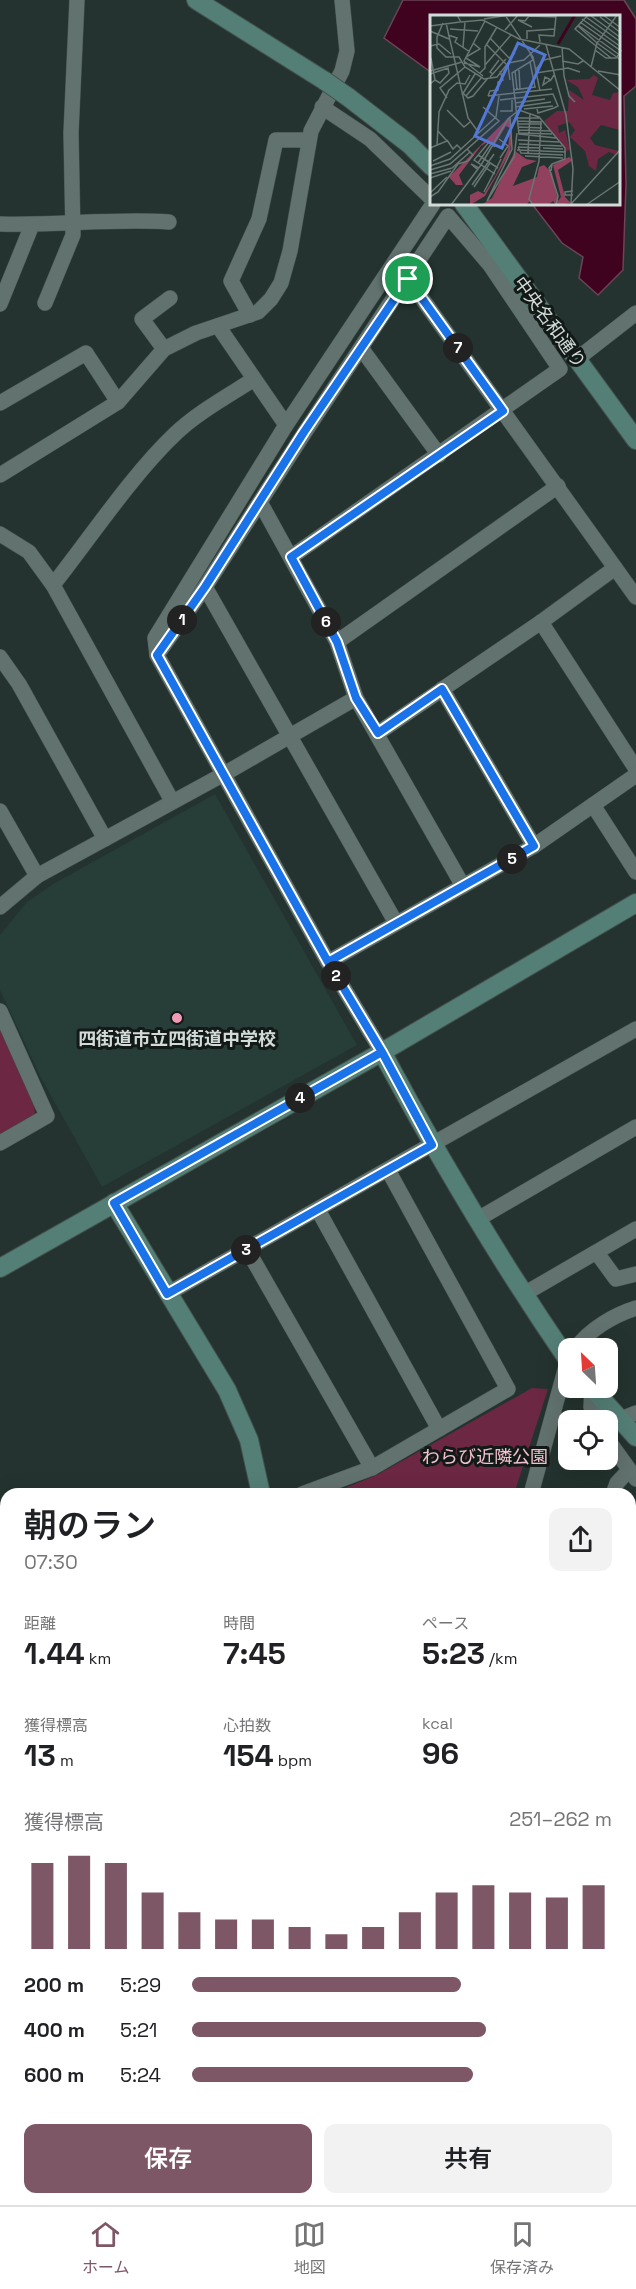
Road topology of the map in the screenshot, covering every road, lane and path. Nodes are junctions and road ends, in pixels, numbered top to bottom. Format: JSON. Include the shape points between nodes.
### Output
{"nodes":[{"id":1,"x":77,"y":0,"type":"edge"},
{"id":2,"x":196,"y":0,"type":"edge"},
{"id":3,"x":342,"y":0,"type":"edge"},
{"id":4,"x":322,"y":107,"type":"junction"},
{"id":5,"x":309,"y":140,"type":"junction"},
{"id":6,"x":430,"y":165,"type":"edge"},
{"id":7,"x":430,"y":197,"type":"edge"},
{"id":8,"x":433,"y":206,"type":"edge"},
{"id":9,"x":465,"y":206,"type":"edge"},
{"id":10,"x":169,"y":222,"type":"dead end"},
{"id":11,"x":0,"y":224,"type":"edge"},
{"id":12,"x":72,"y":224,"type":"junction"},
{"id":13,"x":32,"y":225,"type":"junction"},
{"id":14,"x":408,"y":279,"type":"junction"},
{"id":15,"x":170,"y":298,"type":"dead end"},
{"id":16,"x":45,"y":303,"type":"dead end"},
{"id":17,"x":0,"y":304,"type":"edge"},
{"id":18,"x":636,"y":313,"type":"edge"},
{"id":19,"x":250,"y":315,"type":"junction"},
{"id":20,"x":219,"y":326,"type":"junction"},
{"id":21,"x":361,"y":348,"type":"junction"},
{"id":22,"x":164,"y":349,"type":"junction"},
{"id":23,"x":576,"y":359,"type":"junction"},
{"id":24,"x":255,"y":379,"type":"junction"},
{"id":25,"x":118,"y":402,"type":"junction"},
{"id":26,"x":0,"y":403,"type":"edge"},
{"id":27,"x":503,"y":411,"type":"junction"},
{"id":28,"x":286,"y":425,"type":"junction"},
{"id":29,"x":633,"y":430,"type":"edge"},
{"id":30,"x":439,"y":455,"type":"junction"},
{"id":31,"x":0,"y":475,"type":"edge"},
{"id":32,"x":558,"y":486,"type":"junction"},
{"id":33,"x":260,"y":501,"type":"junction"},
{"id":34,"x":0,"y":534,"type":"edge"},
{"id":35,"x":291,"y":557,"type":"junction"},
{"id":36,"x":615,"y":568,"type":"junction"},
{"id":37,"x":53,"y":585,"type":"junction"},
{"id":38,"x":205,"y":587,"type":"junction"},
{"id":39,"x":636,"y":597,"type":"edge"},
{"id":40,"x":541,"y":622,"type":"junction"},
{"id":41,"x":337,"y":642,"type":"junction"},
{"id":42,"x":157,"y":655,"type":"junction"},
{"id":43,"x":0,"y":657,"type":"edge"},
{"id":44,"x":442,"y":689,"type":"junction"},
{"id":45,"x":356,"y":698,"type":"junction"},
{"id":46,"x":378,"y":733,"type":"junction"},
{"id":47,"x":290,"y":736,"type":"junction"},
{"id":48,"x":636,"y":770,"type":"edge"},
{"id":49,"x":224,"y":774,"type":"junction"},
{"id":50,"x":636,"y":775,"type":"edge"},
{"id":51,"x":172,"y":801,"type":"junction"},
{"id":52,"x":593,"y":805,"type":"junction"},
{"id":53,"x":0,"y":811,"type":"edge"},
{"id":54,"x":105,"y":839,"type":"junction"},
{"id":55,"x":534,"y":846,"type":"junction"},
{"id":56,"x":636,"y":872,"type":"edge"},
{"id":57,"x":37,"y":876,"type":"junction"},
{"id":58,"x":463,"y":886,"type":"junction"},
{"id":59,"x":636,"y":903,"type":"edge"},
{"id":60,"x":0,"y":907,"type":"edge"},
{"id":61,"x":396,"y":923,"type":"junction"},
{"id":62,"x":328,"y":962,"type":"junction"},
{"id":63,"x":0,"y":1011,"type":"edge"},
{"id":64,"x":636,"y":1029,"type":"edge"},
{"id":65,"x":382,"y":1052,"type":"junction"},
{"id":66,"x":636,"y":1127,"type":"edge"},
{"id":67,"x":0,"y":1143,"type":"edge"},
{"id":68,"x":432,"y":1145,"type":"junction"},
{"id":69,"x":388,"y":1170,"type":"junction"},
{"id":70,"x":114,"y":1203,"type":"junction"},
{"id":71,"x":318,"y":1210,"type":"junction"},
{"id":72,"x":478,"y":1219,"type":"junction"},
{"id":73,"x":636,"y":1229,"type":"edge"},
{"id":74,"x":247,"y":1249,"type":"junction"},
{"id":75,"x":597,"y":1252,"type":"junction"},
{"id":76,"x":0,"y":1268,"type":"edge"},
{"id":77,"x":636,"y":1274,"type":"edge"},
{"id":78,"x":167,"y":1294,"type":"junction"},
{"id":79,"x":524,"y":1294,"type":"junction"},
{"id":80,"x":636,"y":1308,"type":"edge"},
{"id":81,"x":585,"y":1338,"type":"edge"},
{"id":82,"x":558,"y":1345,"type":"edge"},
{"id":83,"x":558,"y":1396,"type":"edge"},
{"id":84,"x":605,"y":1398,"type":"edge"},
{"id":85,"x":628,"y":1416,"type":"edge"},
{"id":86,"x":439,"y":1429,"type":"junction"},
{"id":87,"x":636,"y":1437,"type":"edge"},
{"id":88,"x":618,"y":1454,"type":"edge"},
{"id":89,"x":372,"y":1468,"type":"junction"},
{"id":90,"x":633,"y":1475,"type":"edge"},
{"id":91,"x":260,"y":1488,"type":"edge"},
{"id":92,"x":318,"y":1488,"type":"edge"},
{"id":93,"x":533,"y":1488,"type":"edge"},
{"id":94,"x":616,"y":1488,"type":"edge"}],
"edges":[{"from":1,"to":12,"type":"street","via":[[71,133]]},
{"from":2,"to":6,"type":"street","bridge":true,"via":[[348,97]]},
{"from":3,"to":4,"type":"street","via":[[347,51],[342,71]]},
{"from":4,"to":5,"type":"street"},
{"from":4,"to":7,"type":"street","via":[[370,139]]},
{"from":5,"to":19,"type":"street","via":[[281,282],[271,299]]},
{"from":5,"to":19,"type":"street","via":[[276,140],[259,219],[231,281]]},
{"from":8,"to":28,"type":"street"},
{"from":9,"to":23,"type":"street","name":"中央名和通り"},
{"from":10,"to":12,"type":"street","via":[[132,219]]},
{"from":11,"to":13,"type":"street"},
{"from":12,"to":13,"type":"street"},
{"from":12,"to":16,"type":"street","via":[[73,235]]},
{"from":13,"to":17,"type":"street"},
{"from":14,"to":21,"type":"street"},
{"from":14,"to":27,"type":"street"},
{"from":14,"to":27,"type":"street","via":[[448,216],[490,265],[560,369]]},
{"from":15,"to":22,"type":"street","via":[[142,319]]},
{"from":18,"to":23,"type":"street"},
{"from":19,"to":20,"type":"street"},
{"from":20,"to":22,"type":"street"},
{"from":20,"to":24,"type":"street"},
{"from":21,"to":30,"type":"street"},
{"from":21,"to":33,"type":"street"},
{"from":22,"to":25,"type":"street"},
{"from":23,"to":29,"type":"street","name":"中央名和通り"},
{"from":24,"to":28,"type":"street"},
{"from":24,"to":37,"type":"street","via":[[176,434],[147,464]]},
{"from":25,"to":26,"type":"street","via":[[86,353]]},
{"from":25,"to":31,"type":"street"},
{"from":27,"to":30,"type":"street"},
{"from":27,"to":32,"type":"street"},
{"from":28,"to":42,"type":"street","via":[[155,638]]},
{"from":30,"to":35,"type":"street"},
{"from":32,"to":36,"type":"street"},
{"from":32,"to":41,"type":"street"},
{"from":33,"to":35,"type":"street"},
{"from":33,"to":38,"type":"street"},
{"from":34,"to":37,"type":"street","via":[[29,552]]},
{"from":35,"to":41,"type":"street"},
{"from":36,"to":39,"type":"street"},
{"from":36,"to":40,"type":"street"},
{"from":37,"to":51,"type":"street"},
{"from":38,"to":42,"type":"street"},
{"from":38,"to":47,"type":"street"},
{"from":40,"to":44,"type":"street"},
{"from":40,"to":48,"type":"street"},
{"from":41,"to":45,"type":"street"},
{"from":42,"to":49,"type":"street"},
{"from":43,"to":54,"type":"street"},
{"from":44,"to":46,"type":"street"},
{"from":44,"to":55,"type":"street"},
{"from":45,"to":46,"type":"street"},
{"from":45,"to":47,"type":"street"},
{"from":46,"to":58,"type":"street"},
{"from":47,"to":49,"type":"street"},
{"from":47,"to":61,"type":"street"},
{"from":49,"to":51,"type":"street"},
{"from":49,"to":62,"type":"street"},
{"from":50,"to":52,"type":"street"},
{"from":51,"to":54,"type":"street"},
{"from":52,"to":55,"type":"street"},
{"from":52,"to":56,"type":"street"},
{"from":53,"to":57,"type":"street"},
{"from":54,"to":57,"type":"street"},
{"from":55,"to":58,"type":"street"},
{"from":57,"to":60,"type":"street"},
{"from":58,"to":61,"type":"street"},
{"from":59,"to":65,"type":"street"},
{"from":61,"to":62,"type":"street"},
{"from":62,"to":65,"type":"street"},
{"from":63,"to":67,"type":"street","via":[[47,1116]]},
{"from":64,"to":68,"type":"street"},
{"from":65,"to":68,"type":"street"},
{"from":65,"to":70,"type":"street"},
{"from":66,"to":72,"type":"street"},
{"from":68,"to":69,"type":"street"},
{"from":68,"to":72,"type":"street"},
{"from":69,"to":71,"type":"street"},
{"from":69,"to":86,"type":"street","via":[[508,1389]]},
{"from":70,"to":76,"type":"street"},
{"from":70,"to":78,"type":"street"},
{"from":71,"to":74,"type":"street"},
{"from":71,"to":86,"type":"street"},
{"from":72,"to":79,"type":"street"},
{"from":73,"to":75,"type":"street"},
{"from":74,"to":78,"type":"street"},
{"from":74,"to":89,"type":"street"},
{"from":75,"to":77,"type":"street","via":[[616,1279]]},
{"from":75,"to":79,"type":"street"},
{"from":78,"to":91,"type":"street","via":[[227,1390],[249,1440]]},
{"from":79,"to":82,"type":"street"},
{"from":80,"to":81,"type":"street","via":[[619,1313]]},
{"from":83,"to":93,"type":"street"},
{"from":84,"to":85,"type":"street"},
{"from":85,"to":87,"type":"street"},
{"from":86,"to":89,"type":"street"},
{"from":88,"to":90,"type":"street"},
{"from":89,"to":92,"type":"street"},
{"from":90,"to":94,"type":"street","via":[[617,1483]]}]}
